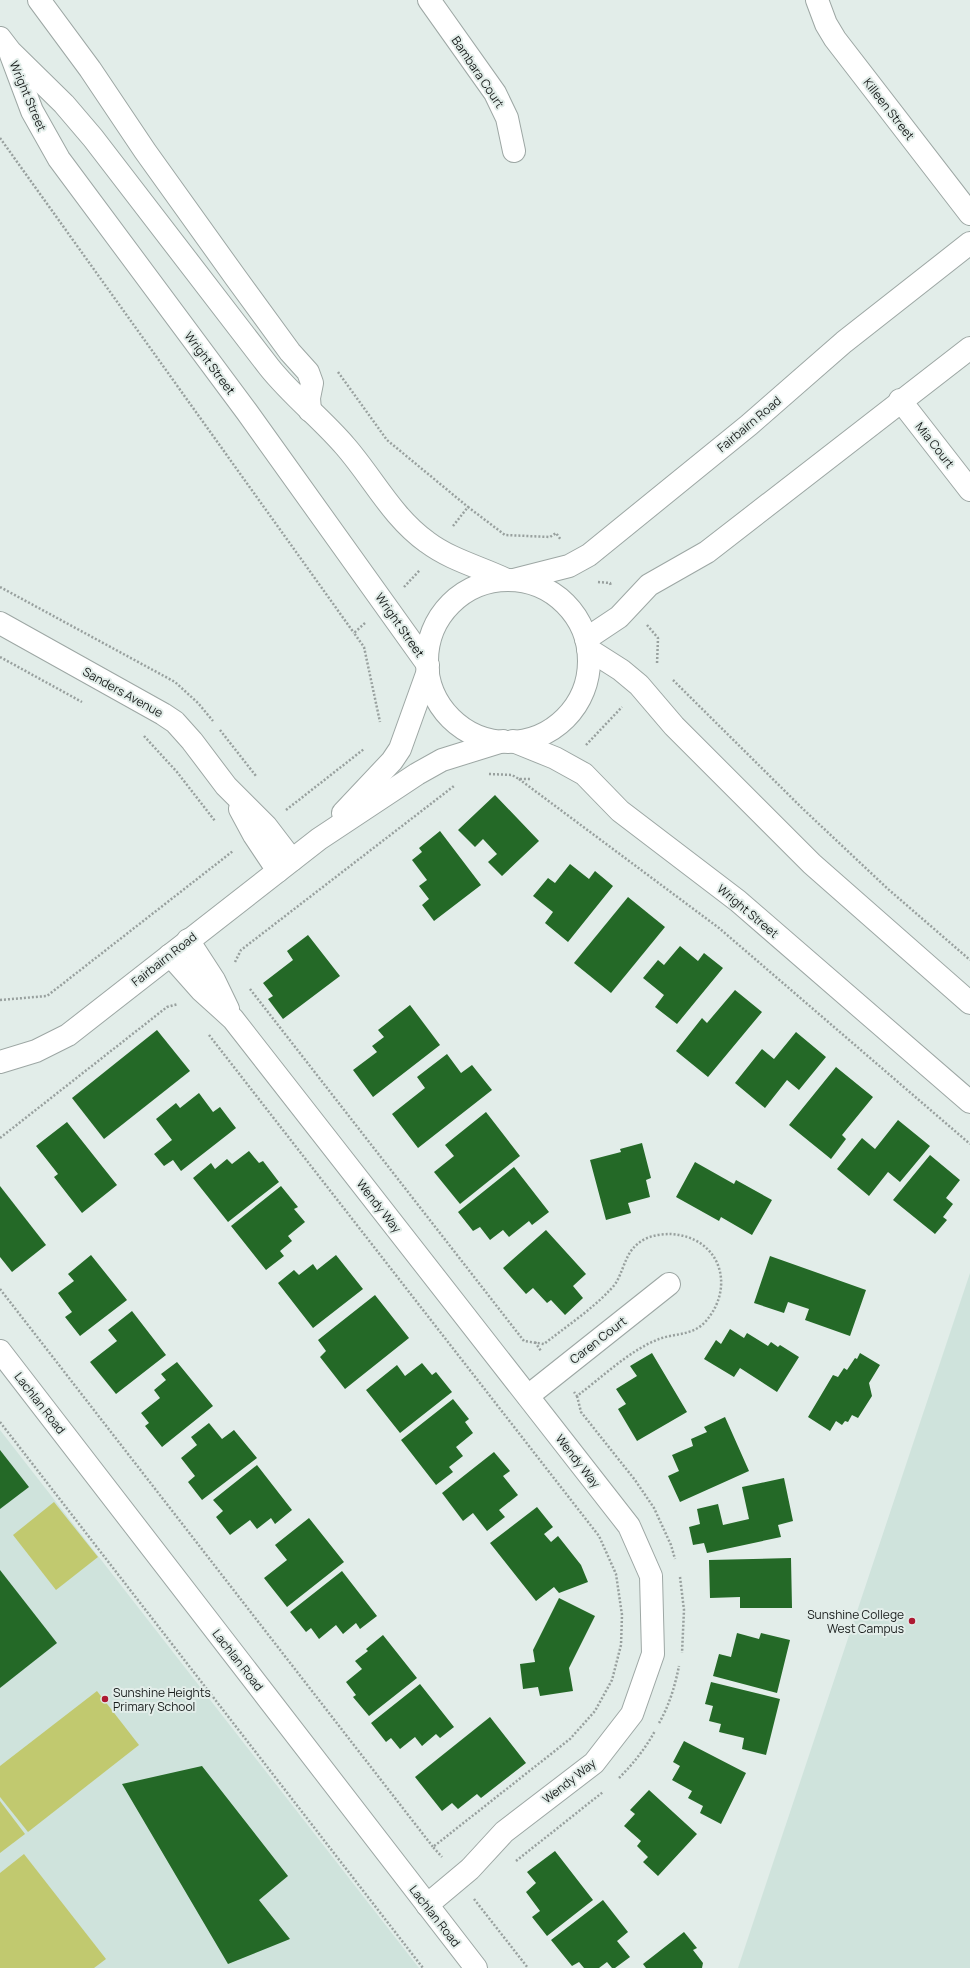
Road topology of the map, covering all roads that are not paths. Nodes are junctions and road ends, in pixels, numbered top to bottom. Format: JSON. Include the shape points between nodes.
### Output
{"nodes":[{"id":1,"x":39,"y":0,"type":"edge"},
{"id":2,"x":428,"y":0,"type":"edge"},
{"id":3,"x":817,"y":0,"type":"edge"},
{"id":4,"x":5,"y":45,"type":"edge"},
{"id":5,"x":514,"y":151,"type":"dead end"},
{"id":6,"x":970,"y":214,"type":"edge"},
{"id":7,"x":970,"y":243,"type":"edge"},
{"id":8,"x":970,"y":348,"type":"edge"},
{"id":9,"x":900,"y":400,"type":"junction"},
{"id":10,"x":310,"y":411,"type":"junction"},
{"id":11,"x":970,"y":490,"type":"edge"},
{"id":12,"x":510,"y":580,"type":"junction"},
{"id":13,"x":0,"y":623,"type":"edge"},
{"id":14,"x":587,"y":644,"type":"junction"},
{"id":15,"x":428,"y":668,"type":"junction"},
{"id":16,"x":508,"y":741,"type":"junction"},
{"id":17,"x":319,"y":839,"type":"junction"},
{"id":18,"x":285,"y":865,"type":"junction"},
{"id":19,"x":188,"y":940,"type":"junction"},
{"id":20,"x":170,"y":955,"type":"junction"},
{"id":21,"x":208,"y":985,"type":"junction"},
{"id":22,"x":970,"y":1003,"type":"edge"},
{"id":23,"x":0,"y":1062,"type":"edge"},
{"id":24,"x":970,"y":1102,"type":"edge"},
{"id":25,"x":668,"y":1284,"type":"dead end"},
{"id":26,"x":0,"y":1351,"type":"edge"},
{"id":27,"x":528,"y":1396,"type":"junction"},
{"id":28,"x":427,"y":1905,"type":"junction"},
{"id":29,"x":476,"y":1968,"type":"edge"}],
"edges":[{"from":1,"to":10,"type":"street","via":[[94,73],[145,151],[236,278],[290,352],[308,372],[312,383]]},
{"from":2,"to":5,"type":"street","name":"Bambara Court","via":[[498,100],[507,118]]},
{"from":3,"to":6,"type":"street","name":"Killeen Street","via":[[835,39]]},
{"from":4,"to":10,"type":"street","name":"Wright Street","via":[[64,104],[273,372]]},
{"from":4,"to":15,"type":"street","name":"Wright Street","via":[[32,110],[58,159],[251,419],[386,605]]},
{"from":7,"to":12,"type":"street","name":"Fairbairn Road","via":[[844,342],[749,425],[592,552],[576,563]]},
{"from":8,"to":9,"type":"street"},
{"from":9,"to":11,"type":"street","name":"Mia Court"},
{"from":9,"to":14,"type":"street","via":[[707,552],[649,585]]},
{"from":10,"to":12,"type":"street","name":"Wright Street","via":[[344,444],[398,516],[418,536],[456,559]]},
{"from":12,"to":14,"type":"street","via":[[536,585],[555,595],[571,610],[583,629]]},
{"from":12,"to":15,"type":"street","name":"Fairbairn Road","via":[[472,588],[453,601],[438,619],[433,630],[429,642]]},
{"from":13,"to":18,"type":"street","name":"Sanders Avenue","via":[[175,722]]},
{"from":14,"to":16,"type":"street","name":"Fairbairn Road","via":[[586,682],[571,712],[544,733]]},
{"from":14,"to":22,"type":"street","via":[[639,684],[674,726],[812,864]]},
{"from":15,"to":16,"type":"street","via":[[436,698],[453,720],[477,735]]},
{"from":15,"to":17,"type":"street","name":"Fairbairn Road","via":[[400,749],[392,761]]},
{"from":16,"to":17,"type":"street","name":"Fairbairn Road","via":[[455,755],[432,766]]},
{"from":16,"to":24,"type":"street","name":"Wright Street","via":[[569,764],[590,779],[623,814],[738,901]]},
{"from":17,"to":18,"type":"street","name":"Fairbairn Road"},
{"from":18,"to":19,"type":"street","name":"Fairbairn Road"},
{"from":19,"to":20,"type":"street","name":"Fairbairn Road"},
{"from":19,"to":21,"type":"street","name":"Wendy Way"},
{"from":20,"to":21,"type":"street","name":"Wendy Way"},
{"from":20,"to":23,"type":"street","name":"Fairbairn Road","via":[[68,1035],[36,1051]]},
{"from":21,"to":27,"type":"street","name":"Wendy Way"},
{"from":25,"to":27,"type":"street","name":"Caren Court"},
{"from":26,"to":28,"type":"street","name":"Lachlan Road"},
{"from":27,"to":28,"type":"street","name":"Wendy Way","via":[[630,1526],[651,1576],[653,1654],[632,1714],[594,1763],[508,1828],[459,1879]]},
{"from":28,"to":29,"type":"street","name":"Lachlan Road"}]}
